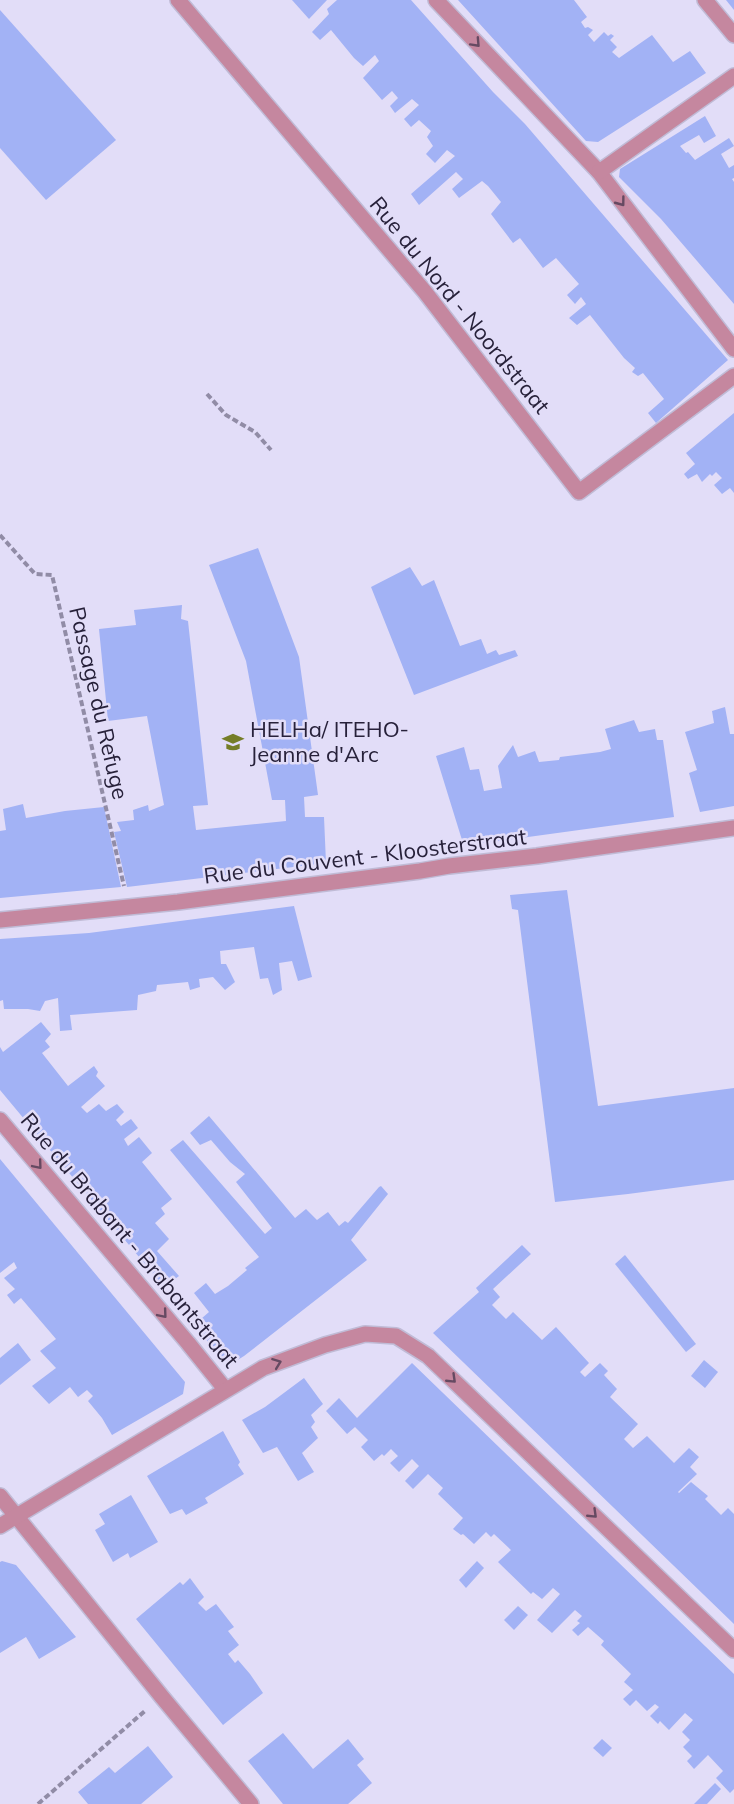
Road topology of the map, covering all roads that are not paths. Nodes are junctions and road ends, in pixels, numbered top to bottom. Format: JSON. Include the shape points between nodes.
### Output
{"nodes":[{"id":1,"x":177,"y":0,"type":"edge"},
{"id":2,"x":436,"y":0,"type":"edge"},
{"id":3,"x":705,"y":0,"type":"edge"},
{"id":4,"x":734,"y":35,"type":"edge"},
{"id":5,"x":734,"y":76,"type":"edge"},
{"id":6,"x":599,"y":172,"type":"junction"},
{"id":7,"x":734,"y":349,"type":"edge"},
{"id":8,"x":734,"y":376,"type":"edge"},
{"id":9,"x":734,"y":828,"type":"edge"},
{"id":10,"x":0,"y":920,"type":"edge"},
{"id":11,"x":0,"y":1120,"type":"edge"},
{"id":12,"x":225,"y":1389,"type":"junction"},
{"id":13,"x":0,"y":1496,"type":"edge"},
{"id":14,"x":16,"y":1517,"type":"junction"},
{"id":15,"x":0,"y":1526,"type":"edge"},
{"id":16,"x":734,"y":1650,"type":"edge"},
{"id":17,"x":251,"y":1804,"type":"edge"}],
"edges":[{"from":1,"to":8,"type":"street","name":"Rue du Nord - Noordstraat","via":[[425,292],[579,492]]},
{"from":2,"to":6,"type":"street","one_way":true},
{"from":3,"to":4,"type":"street"},
{"from":5,"to":6,"type":"street"},
{"from":6,"to":7,"type":"street","one_way":true},
{"from":9,"to":10,"type":"street","name":"Rue du Couvent - Kloosterstraat","via":[[411,873]]},
{"from":11,"to":12,"type":"street","name":"Rue du Brabant - Brabantstraat","one_way":true},
{"from":12,"to":14,"type":"street"},
{"from":12,"to":16,"type":"street","one_way":true,"via":[[263,1368],[325,1345],[366,1334],[396,1336],[428,1356]]},
{"from":13,"to":14,"type":"street"},
{"from":14,"to":15,"type":"street"},
{"from":14,"to":17,"type":"street"}]}
